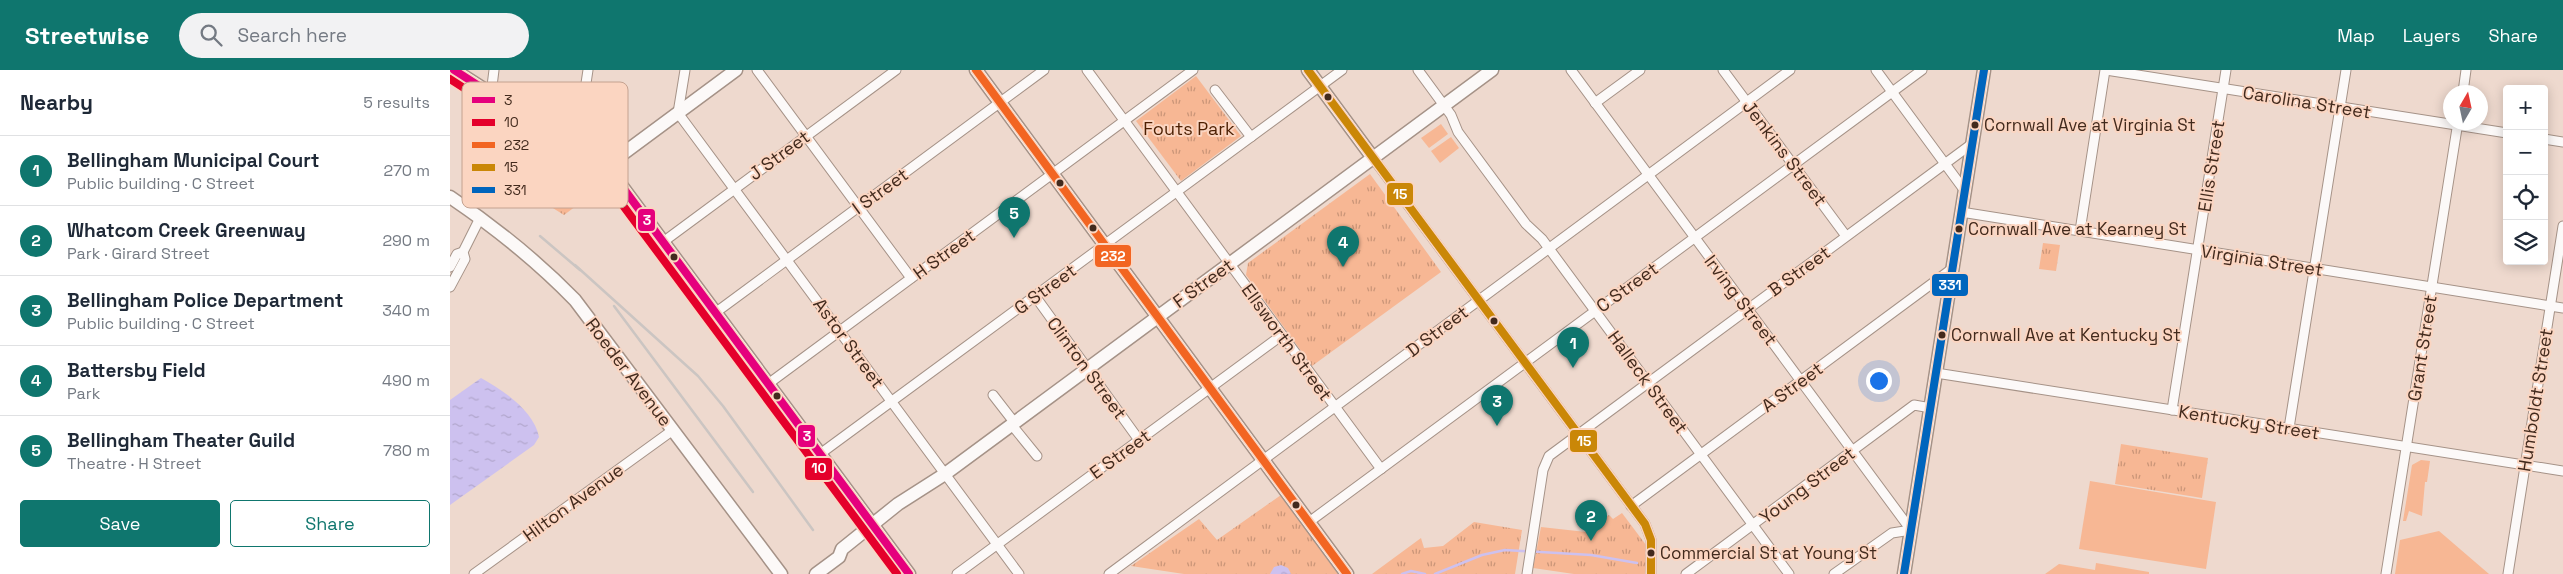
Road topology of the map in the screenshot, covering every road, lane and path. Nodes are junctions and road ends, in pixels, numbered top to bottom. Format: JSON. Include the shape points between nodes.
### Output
{"nodes":[{"id":1,"x":454,"y":70,"type":"edge"},
{"id":2,"x":685,"y":70,"type":"edge"},
{"id":3,"x":736,"y":70,"type":"edge"},
{"id":4,"x":757,"y":70,"type":"edge"},
{"id":5,"x":896,"y":70,"type":"edge"},
{"id":6,"x":976,"y":70,"type":"edge"},
{"id":7,"x":1044,"y":70,"type":"edge"},
{"id":8,"x":1087,"y":70,"type":"edge"},
{"id":9,"x":1193,"y":70,"type":"edge"},
{"id":10,"x":1308,"y":70,"type":"edge"},
{"id":11,"x":1342,"y":70,"type":"edge"},
{"id":12,"x":1418,"y":70,"type":"edge"},
{"id":13,"x":1492,"y":70,"type":"edge"},
{"id":14,"x":1571,"y":70,"type":"edge"},
{"id":15,"x":1640,"y":70,"type":"edge"},
{"id":16,"x":1723,"y":70,"type":"edge"},
{"id":17,"x":1790,"y":70,"type":"edge"},
{"id":18,"x":1876,"y":70,"type":"edge"},
{"id":19,"x":1922,"y":70,"type":"edge"},
{"id":20,"x":1984,"y":70,"type":"edge"},
{"id":21,"x":2106,"y":70,"type":"edge"},
{"id":22,"x":2226,"y":70,"type":"edge"},
{"id":23,"x":2346,"y":70,"type":"edge"},
{"id":24,"x":2466,"y":70,"type":"edge"},
{"id":25,"x":472,"y":82,"type":"edge"},
{"id":26,"x":2464,"y":85,"type":"edge"},
{"id":27,"x":1320,"y":86,"type":"junction"},
{"id":28,"x":2224,"y":88,"type":"junction"},
{"id":29,"x":1216,"y":90,"type":"dead end"},
{"id":30,"x":1892,"y":92,"type":"junction"},
{"id":31,"x":1000,"y":102,"type":"junction"},
{"id":32,"x":1747,"y":102,"type":"junction"},
{"id":33,"x":1595,"y":103,"type":"junction"},
{"id":34,"x":1444,"y":105,"type":"junction"},
{"id":35,"x":2340,"y":107,"type":"junction"},
{"id":36,"x":678,"y":113,"type":"junction"},
{"id":37,"x":1124,"y":121,"type":"junction"},
{"id":38,"x":2443,"y":122,"type":"edge"},
{"id":39,"x":2457,"y":130,"type":"edge"},
{"id":40,"x":2488,"y":130,"type":"edge"},
{"id":41,"x":2503,"y":132,"type":"edge"},
{"id":42,"x":806,"y":136,"type":"junction"},
{"id":43,"x":1251,"y":137,"type":"junction"},
{"id":44,"x":2548,"y":140,"type":"edge"},
{"id":45,"x":2563,"y":142,"type":"edge"},
{"id":46,"x":1972,"y":143,"type":"junction"},
{"id":47,"x":628,"y":151,"type":"edge"},
{"id":48,"x":1373,"y":158,"type":"junction"},
{"id":49,"x":1945,"y":164,"type":"junction"},
{"id":50,"x":1793,"y":165,"type":"junction"},
{"id":51,"x":1052,"y":174,"type":"junction"},
{"id":52,"x":1649,"y":175,"type":"junction"},
{"id":53,"x":734,"y":188,"type":"junction"},
{"id":54,"x":1965,"y":191,"type":"junction"},
{"id":55,"x":1177,"y":192,"type":"junction"},
{"id":56,"x":628,"y":195,"type":"edge"},
{"id":57,"x":450,"y":197,"type":"edge"},
{"id":58,"x":462,"y":205,"type":"edge"},
{"id":59,"x":859,"y":207,"type":"junction"},
{"id":60,"x":466,"y":208,"type":"edge"},
{"id":61,"x":1962,"y":212,"type":"junction"},
{"id":62,"x":480,"y":218,"type":"junction"},
{"id":63,"x":2563,"y":226,"type":"edge"},
{"id":64,"x":2080,"y":231,"type":"junction"},
{"id":65,"x":1846,"y":236,"type":"junction"},
{"id":66,"x":1695,"y":237,"type":"junction"},
{"id":67,"x":663,"y":242,"type":"junction"},
{"id":68,"x":1105,"y":245,"type":"junction"},
{"id":69,"x":1549,"y":248,"type":"junction"},
{"id":70,"x":2198,"y":250,"type":"junction"},
{"id":71,"x":464,"y":252,"type":"junction"},
{"id":72,"x":787,"y":260,"type":"junction"},
{"id":73,"x":1230,"y":263,"type":"junction"},
{"id":74,"x":450,"y":267,"type":"edge"},
{"id":75,"x":1953,"y":268,"type":"junction"},
{"id":76,"x":2315,"y":268,"type":"junction"},
{"id":77,"x":911,"y":278,"type":"junction"},
{"id":78,"x":450,"y":286,"type":"edge"},
{"id":79,"x":2432,"y":287,"type":"junction"},
{"id":80,"x":1035,"y":296,"type":"junction"},
{"id":81,"x":1479,"y":300,"type":"junction"},
{"id":82,"x":2550,"y":306,"type":"junction"},
{"id":83,"x":2563,"y":308,"type":"edge"},
{"id":84,"x":1748,"y":309,"type":"junction"},
{"id":85,"x":1595,"y":311,"type":"junction"},
{"id":86,"x":715,"y":313,"type":"junction"},
{"id":87,"x":1158,"y":316,"type":"junction"},
{"id":88,"x":839,"y":331,"type":"junction"},
{"id":89,"x":1282,"y":335,"type":"junction"},
{"id":90,"x":1525,"y":363,"type":"junction"},
{"id":91,"x":1086,"y":369,"type":"junction"},
{"id":92,"x":1936,"y":373,"type":"junction"},
{"id":93,"x":1801,"y":380,"type":"junction"},
{"id":94,"x":1648,"y":382,"type":"junction"},
{"id":95,"x":768,"y":384,"type":"junction"},
{"id":96,"x":1210,"y":388,"type":"junction"},
{"id":97,"x":994,"y":395,"type":"dead end"},
{"id":98,"x":892,"y":402,"type":"junction"},
{"id":99,"x":1335,"y":406,"type":"junction"},
{"id":100,"x":1930,"y":408,"type":"junction"},
{"id":101,"x":2172,"y":410,"type":"junction"},
{"id":102,"x":1013,"y":423,"type":"junction"},
{"id":103,"x":2289,"y":428,"type":"junction"},
{"id":104,"x":673,"y":430,"type":"junction"},
{"id":105,"x":1578,"y":434,"type":"junction"},
{"id":106,"x":1140,"y":440,"type":"junction"},
{"id":107,"x":2406,"y":446,"type":"junction"},
{"id":108,"x":1853,"y":451,"type":"junction"},
{"id":109,"x":820,"y":454,"type":"junction"},
{"id":110,"x":1701,"y":454,"type":"junction"},
{"id":111,"x":1036,"y":456,"type":"dead end"},
{"id":112,"x":1263,"y":460,"type":"junction"},
{"id":113,"x":2525,"y":465,"type":"junction"},
{"id":114,"x":1381,"y":469,"type":"junction"},
{"id":115,"x":2563,"y":471,"type":"edge"},
{"id":116,"x":944,"y":474,"type":"junction"},
{"id":117,"x":1631,"y":506,"type":"junction"},
{"id":118,"x":1309,"y":522,"type":"junction"},
{"id":119,"x":872,"y":524,"type":"junction"},
{"id":120,"x":1753,"y":525,"type":"junction"},
{"id":121,"x":1911,"y":530,"type":"junction"},
{"id":122,"x":997,"y":544,"type":"junction"},
{"id":123,"x":842,"y":549,"type":"junction"},
{"id":124,"x":1527,"y":573,"type":"edge"},
{"id":125,"x":474,"y":574,"type":"edge"},
{"id":126,"x":781,"y":574,"type":"edge"},
{"id":127,"x":809,"y":574,"type":"edge"},
{"id":128,"x":816,"y":574,"type":"edge"},
{"id":129,"x":909,"y":574,"type":"edge"},
{"id":130,"x":957,"y":574,"type":"edge"},
{"id":131,"x":1019,"y":574,"type":"edge"},
{"id":132,"x":1109,"y":574,"type":"edge"},
{"id":133,"x":1347,"y":574,"type":"edge"},
{"id":134,"x":1651,"y":574,"type":"edge"},
{"id":135,"x":1686,"y":574,"type":"edge"},
{"id":136,"x":1789,"y":574,"type":"edge"},
{"id":137,"x":1834,"y":574,"type":"edge"},
{"id":138,"x":1904,"y":574,"type":"edge"},
{"id":139,"x":2386,"y":574,"type":"edge"},
{"id":140,"x":2508,"y":574,"type":"edge"}],
"edges":[{"from":1,"to":25,"type":"street"},
{"from":2,"to":36,"type":"street"},
{"from":3,"to":36,"type":"street"},
{"from":4,"to":42,"type":"street"},
{"from":5,"to":42,"type":"street","name":"J Street"},
{"from":6,"to":31,"type":"street"},
{"from":7,"to":31,"type":"street","name":"I Street"},
{"from":8,"to":37,"type":"street","name":"Ellsworth Street"},
{"from":9,"to":37,"type":"street","name":"H Street"},
{"from":10,"to":27,"type":"street"},
{"from":11,"to":27,"type":"street","name":"G Street"},
{"from":12,"to":34,"type":"street","name":"Halleck Street"},
{"from":13,"to":34,"type":"street","name":"F Street"},
{"from":14,"to":33,"type":"street","name":"Irving Street"},
{"from":15,"to":33,"type":"street"},
{"from":16,"to":32,"type":"street","name":"Jenkins Street"},
{"from":17,"to":32,"type":"street","name":"D Street"},
{"from":18,"to":30,"type":"street"},
{"from":19,"to":30,"type":"street","name":"C Street"},
{"from":20,"to":46,"type":"street"},
{"from":21,"to":28,"type":"street","name":"Carolina Street"},
{"from":21,"to":64,"type":"street"},
{"from":22,"to":28,"type":"street","name":"Ellis Street"},
{"from":23,"to":35,"type":"street"},
{"from":24,"to":26,"type":"street"},
{"from":27,"to":43,"type":"street","name":"G Street"},
{"from":27,"to":48,"type":"street"},
{"from":28,"to":35,"type":"street","name":"Carolina Street"},
{"from":28,"to":70,"type":"street","name":"Ellis Street"},
{"from":29,"to":43,"type":"street"},
{"from":30,"to":49,"type":"street"},
{"from":30,"to":50,"type":"street","name":"C Street"},
{"from":31,"to":51,"type":"street"},
{"from":31,"to":59,"type":"street","name":"I Street"},
{"from":32,"to":50,"type":"street","name":"Jenkins Street"},
{"from":32,"to":52,"type":"street","name":"D Street"},
{"from":33,"to":52,"type":"street","name":"Irving Street"},
{"from":34,"to":48,"type":"street","name":"F Street"},
{"from":34,"to":69,"type":"street","name":"Halleck Street","via":[[1463,139],[1526,224]]},
{"from":35,"to":38,"type":"street","name":"Carolina Street"},
{"from":35,"to":76,"type":"street"},
{"from":36,"to":47,"type":"street"},
{"from":36,"to":53,"type":"street","name":"Astor Street"},
{"from":37,"to":51,"type":"street","name":"H Street"},
{"from":37,"to":55,"type":"street","name":"Ellsworth Street"},
{"from":39,"to":79,"type":"street","name":"Grant Street"},
{"from":40,"to":41,"type":"street","name":"Carolina Street"},
{"from":42,"to":53,"type":"street","name":"J Street"},
{"from":42,"to":59,"type":"street"},
{"from":43,"to":55,"type":"street","name":"G Street"},
{"from":44,"to":45,"type":"street"},
{"from":46,"to":49,"type":"street","name":"B Street"},
{"from":46,"to":54,"type":"street"},
{"from":48,"to":73,"type":"street","name":"F Street"},
{"from":48,"to":81,"type":"street"},
{"from":49,"to":54,"type":"street"},
{"from":49,"to":65,"type":"street","name":"B Street"},
{"from":50,"to":65,"type":"street","name":"Jenkins Street"},
{"from":50,"to":66,"type":"street","name":"C Street"},
{"from":51,"to":68,"type":"street"},
{"from":51,"to":77,"type":"street","name":"H Street"},
{"from":52,"to":66,"type":"street","name":"Irving Street"},
{"from":52,"to":69,"type":"street","name":"D Street"},
{"from":53,"to":67,"type":"street","name":"J Street"},
{"from":53,"to":72,"type":"street","name":"Astor Street"},
{"from":54,"to":61,"type":"street"},
{"from":55,"to":68,"type":"street","name":"G Street"},
{"from":55,"to":73,"type":"street","name":"Ellsworth Street"},
{"from":56,"to":67,"type":"street"},
{"from":57,"to":58,"type":"street","name":"Roeder Avenue"},
{"from":59,"to":72,"type":"street","name":"I Street"},
{"from":59,"to":77,"type":"street"},
{"from":60,"to":62,"type":"street","name":"Roeder Avenue"},
{"from":61,"to":64,"type":"street","name":"Virginia Street"},
{"from":61,"to":75,"type":"street"},
{"from":62,"to":71,"type":"street"},
{"from":62,"to":104,"type":"street","name":"Roeder Avenue","via":[[526,252],[575,300]]},
{"from":63,"to":82,"type":"street","name":"Humboldt Street"},
{"from":64,"to":70,"type":"street","name":"Virginia Street"},
{"from":65,"to":84,"type":"street","name":"B Street"},
{"from":66,"to":84,"type":"street","name":"Irving Street"},
{"from":66,"to":85,"type":"street","name":"C Street"},
{"from":67,"to":86,"type":"street"},
{"from":68,"to":80,"type":"street","name":"G Street"},
{"from":68,"to":87,"type":"street"},
{"from":69,"to":81,"type":"street","name":"D Street"},
{"from":69,"to":85,"type":"street","name":"Halleck Street"},
{"from":70,"to":76,"type":"street","name":"Virginia Street"},
{"from":70,"to":101,"type":"street","name":"Ellis Street"},
{"from":71,"to":74,"type":"street","via":[[457,254]]},
{"from":71,"to":78,"type":"street","via":[[465,259]]},
{"from":72,"to":86,"type":"street","name":"I Street"},
{"from":72,"to":88,"type":"street","name":"Astor Street"},
{"from":73,"to":87,"type":"street","name":"F Street"},
{"from":73,"to":89,"type":"street","name":"Ellsworth Street"},
{"from":75,"to":92,"type":"street"},
{"from":75,"to":93,"type":"street","name":"A Street"},
{"from":76,"to":79,"type":"street","name":"Virginia Street"},
{"from":76,"to":103,"type":"street"},
{"from":77,"to":88,"type":"street","name":"H Street"},
{"from":79,"to":82,"type":"street","name":"Virginia Street"},
{"from":79,"to":107,"type":"street","name":"Grant Street"},
{"from":80,"to":91,"type":"street","name":"Clinton Street"},
{"from":80,"to":98,"type":"street","name":"G Street"},
{"from":81,"to":90,"type":"street"},
{"from":81,"to":99,"type":"street","name":"D Street"},
{"from":82,"to":83,"type":"street","name":"Virginia Street"},
{"from":82,"to":113,"type":"street","name":"Humboldt Street"},
{"from":84,"to":93,"type":"street","name":"Irving Street"},
{"from":84,"to":94,"type":"street","name":"B Street"},
{"from":85,"to":90,"type":"street","name":"C Street"},
{"from":85,"to":94,"type":"street","name":"Halleck Street"},
{"from":86,"to":95,"type":"street"},
{"from":87,"to":91,"type":"street","name":"F Street"},
{"from":87,"to":96,"type":"street"},
{"from":88,"to":95,"type":"street","name":"H Street"},
{"from":88,"to":98,"type":"street","name":"Astor Street"},
{"from":89,"to":96,"type":"street","name":"E Street"},
{"from":89,"to":99,"type":"street","name":"Ellsworth Street"},
{"from":90,"to":105,"type":"street"},
{"from":90,"to":114,"type":"street","name":"C Street"},
{"from":91,"to":102,"type":"street","name":"F Street"},
{"from":91,"to":106,"type":"street","name":"Clinton Street"},
{"from":92,"to":100,"type":"street"},
{"from":92,"to":101,"type":"street","name":"Kentucky Street"},
{"from":93,"to":108,"type":"street","name":"Irving Street"},
{"from":93,"to":110,"type":"street","name":"A Street"},
{"from":94,"to":105,"type":"street","name":"B Street"},
{"from":94,"to":110,"type":"street","name":"Halleck Street"},
{"from":95,"to":109,"type":"street"},
{"from":96,"to":106,"type":"street","name":"E Street"},
{"from":96,"to":112,"type":"street"},
{"from":97,"to":102,"type":"street"},
{"from":98,"to":109,"type":"street","name":"G Street"},
{"from":98,"to":116,"type":"street","name":"Astor Street"},
{"from":99,"to":112,"type":"street","name":"D Street"},
{"from":99,"to":114,"type":"street","name":"Ellsworth Street"},
{"from":100,"to":108,"type":"street","name":"Young Street","via":[[1914,405]]},
{"from":100,"to":121,"type":"street"},
{"from":101,"to":103,"type":"street","name":"Kentucky Street"},
{"from":102,"to":111,"type":"street"},
{"from":102,"to":116,"type":"street","name":"F Street"},
{"from":103,"to":107,"type":"street","name":"Kentucky Street"},
{"from":104,"to":125,"type":"street","name":"Hilton Avenue"},
{"from":104,"to":126,"type":"street","name":"Roeder Avenue"},
{"from":105,"to":117,"type":"street"},
{"from":105,"to":124,"type":"street","name":"B Street","via":[[1545,462]]},
{"from":106,"to":122,"type":"street","name":"E Street"},
{"from":107,"to":113,"type":"street","name":"Kentucky Street"},
{"from":107,"to":139,"type":"street","name":"Grant Street"},
{"from":108,"to":120,"type":"street","name":"Young Street"},
{"from":108,"to":121,"type":"street","name":"Irving Street"},
{"from":109,"to":119,"type":"street"},
{"from":110,"to":117,"type":"street","name":"A Street"},
{"from":110,"to":120,"type":"street","name":"Halleck Street"},
{"from":112,"to":118,"type":"street"},
{"from":112,"to":132,"type":"street","name":"D Street"},
{"from":113,"to":115,"type":"street","name":"Kentucky Street"},
{"from":113,"to":140,"type":"street","name":"Humboldt Street"},
{"from":114,"to":118,"type":"street","name":"C Street"},
{"from":116,"to":119,"type":"street","name":"F Street"},
{"from":116,"to":122,"type":"street","name":"Astor Street"},
{"from":117,"to":134,"type":"street","via":[[1650,534]]},
{"from":118,"to":133,"type":"street"},
{"from":119,"to":123,"type":"street","name":"F Street"},
{"from":119,"to":129,"type":"street"},
{"from":120,"to":135,"type":"street","name":"Young Street"},
{"from":120,"to":136,"type":"street","name":"Halleck Street"},
{"from":121,"to":137,"type":"street","via":[[1892,533]]},
{"from":121,"to":138,"type":"street"},
{"from":122,"to":130,"type":"street","name":"E Street"},
{"from":122,"to":131,"type":"street","name":"Astor Street"},
{"from":123,"to":127,"type":"street","name":"F Street","via":[[834,550],[809,569]]},
{"from":123,"to":128,"type":"street","name":"F Street","via":[[839,557]]}]}
